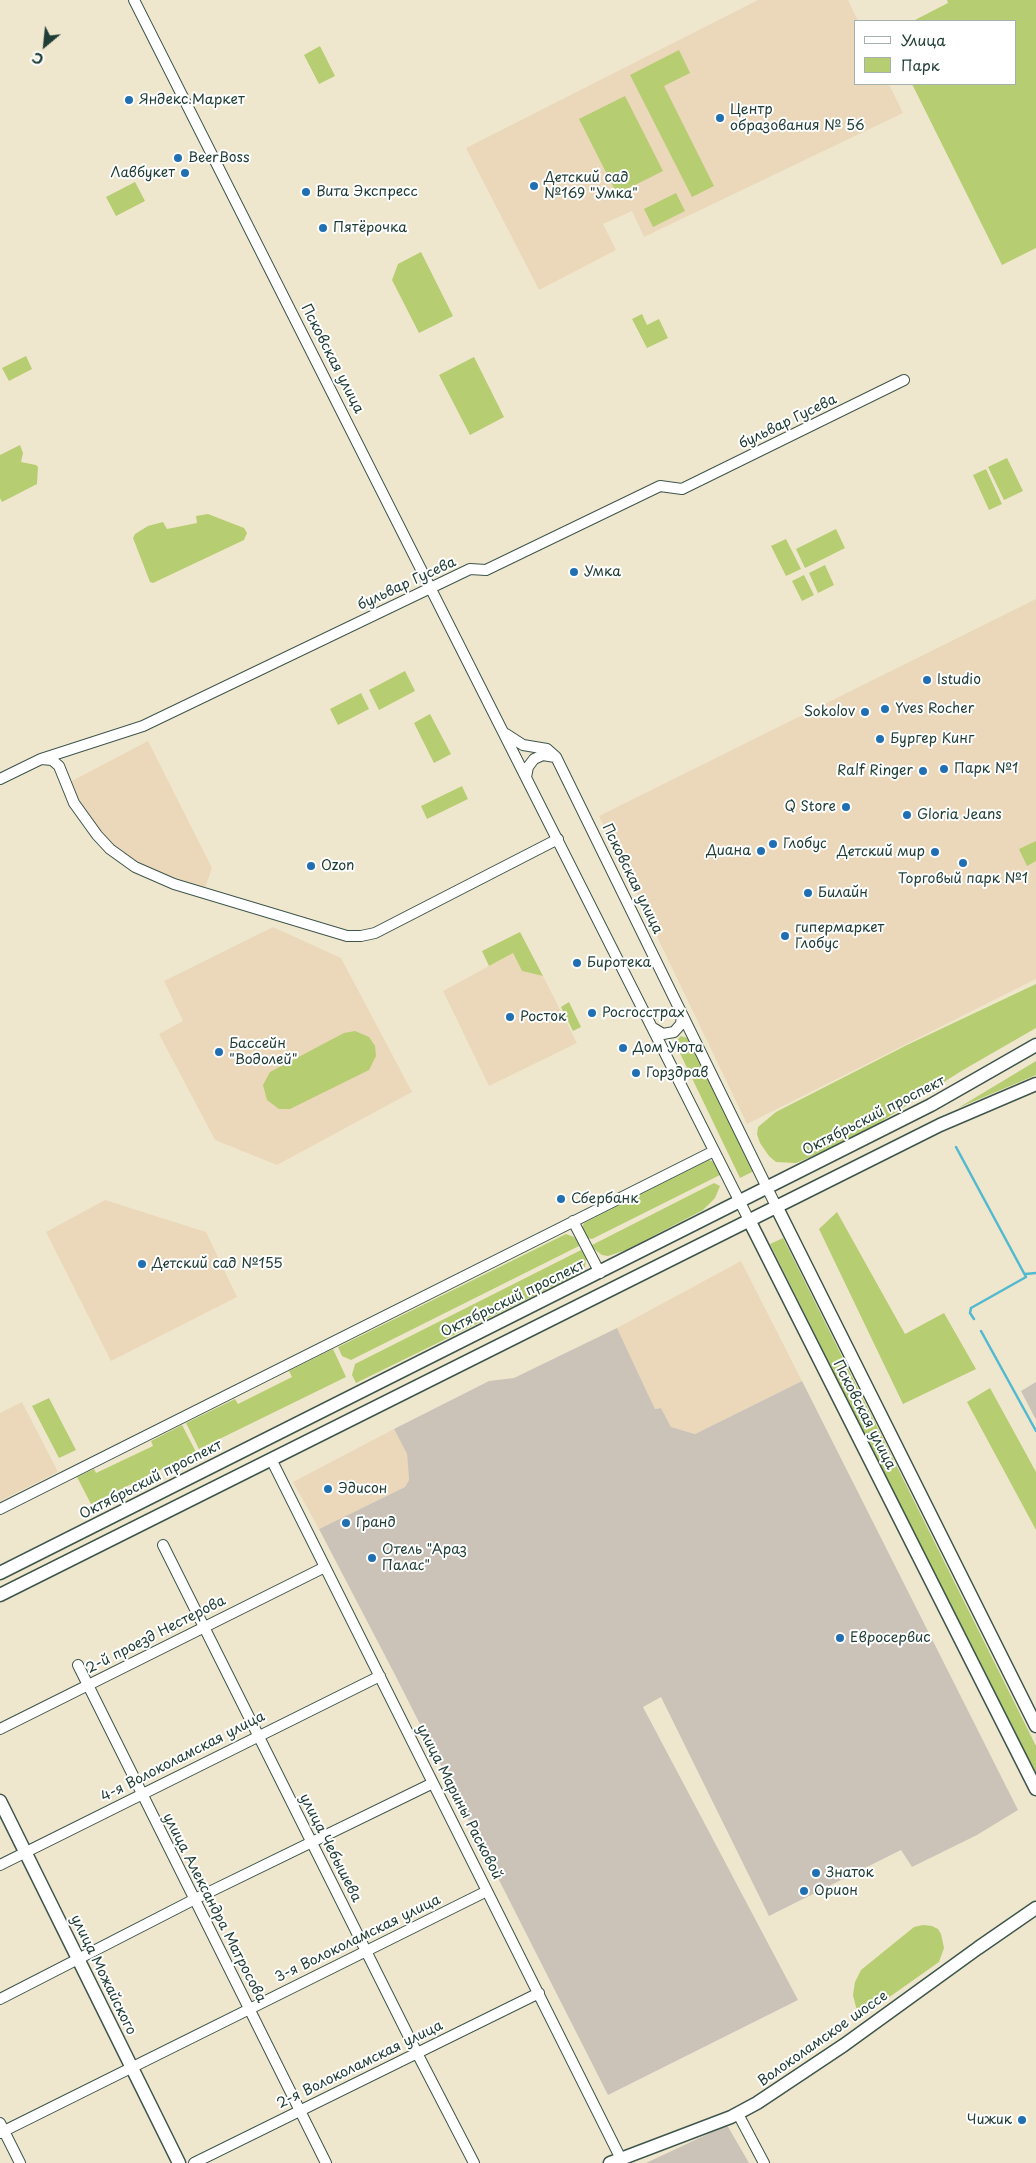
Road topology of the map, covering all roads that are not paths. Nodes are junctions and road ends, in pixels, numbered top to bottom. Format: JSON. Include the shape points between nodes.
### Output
{"nodes":[{"id":1,"x":134,"y":0,"type":"edge"},
{"id":2,"x":904,"y":380,"type":"dead end"},
{"id":3,"x":430,"y":588,"type":"junction"},
{"id":4,"x":503,"y":731,"type":"junction"},
{"id":5,"x":556,"y":757,"type":"junction"},
{"id":6,"x":41,"y":759,"type":"junction"},
{"id":7,"x":526,"y":777,"type":"junction"},
{"id":8,"x":0,"y":779,"type":"edge"},
{"id":9,"x":558,"y":839,"type":"junction"},
{"id":10,"x":682,"y":1014,"type":"junction"},
{"id":11,"x":651,"y":1026,"type":"junction"},
{"id":12,"x":693,"y":1036,"type":"junction"},
{"id":13,"x":1036,"y":1045,"type":"edge"},
{"id":14,"x":666,"y":1054,"type":"junction"},
{"id":15,"x":1036,"y":1084,"type":"edge"},
{"id":16,"x":714,"y":1151,"type":"junction"},
{"id":17,"x":767,"y":1188,"type":"junction"},
{"id":18,"x":740,"y":1202,"type":"junction"},
{"id":19,"x":776,"y":1206,"type":"junction"},
{"id":20,"x":748,"y":1220,"type":"junction"},
{"id":21,"x":573,"y":1221,"type":"junction"},
{"id":22,"x":600,"y":1273,"type":"junction"},
{"id":23,"x":271,"y":1458,"type":"junction"},
{"id":24,"x":0,"y":1509,"type":"edge"},
{"id":25,"x":164,"y":1545,"type":"dead end"},
{"id":26,"x":326,"y":1567,"type":"junction"},
{"id":27,"x":0,"y":1573,"type":"edge"},
{"id":28,"x":0,"y":1596,"type":"edge"},
{"id":29,"x":204,"y":1626,"type":"junction"},
{"id":30,"x":78,"y":1665,"type":"dead end"},
{"id":31,"x":380,"y":1676,"type":"junction"},
{"id":32,"x":88,"y":1685,"type":"junction"},
{"id":33,"x":1036,"y":1726,"type":"edge"},
{"id":34,"x":0,"y":1729,"type":"edge"},
{"id":35,"x":258,"y":1735,"type":"junction"},
{"id":36,"x":434,"y":1783,"type":"junction"},
{"id":37,"x":1036,"y":1789,"type":"edge"},
{"id":38,"x":142,"y":1794,"type":"junction"},
{"id":39,"x":0,"y":1801,"type":"edge"},
{"id":40,"x":311,"y":1843,"type":"junction"},
{"id":41,"x":25,"y":1852,"type":"junction"},
{"id":42,"x":0,"y":1865,"type":"edge"},
{"id":43,"x":487,"y":1891,"type":"junction"},
{"id":44,"x":195,"y":1899,"type":"junction"},
{"id":45,"x":1036,"y":1908,"type":"edge"},
{"id":46,"x":366,"y":1950,"type":"junction"},
{"id":47,"x":79,"y":1960,"type":"junction"},
{"id":48,"x":538,"y":1993,"type":"junction"},
{"id":49,"x":0,"y":1999,"type":"edge"},
{"id":50,"x":249,"y":2008,"type":"junction"},
{"id":51,"x":417,"y":2053,"type":"junction"},
{"id":52,"x":132,"y":2066,"type":"junction"},
{"id":53,"x":300,"y":2110,"type":"junction"},
{"id":54,"x":738,"y":2114,"type":"junction"},
{"id":55,"x":1,"y":2129,"type":"edge"},
{"id":56,"x":616,"y":2161,"type":"edge"},
{"id":57,"x":20,"y":2163,"type":"edge"},
{"id":58,"x":179,"y":2163,"type":"edge"},
{"id":59,"x":194,"y":2163,"type":"edge"},
{"id":60,"x":326,"y":2163,"type":"edge"},
{"id":61,"x":474,"y":2163,"type":"edge"},
{"id":62,"x":764,"y":2163,"type":"edge"}],
"edges":[{"from":1,"to":3,"type":"street","name":"Псковская улица"},
{"from":2,"to":3,"type":"street","name":"бульвар Гусева","via":[[682,490],[660,486],[486,570],[470,569]]},
{"from":3,"to":4,"type":"street","name":"Псковская улица"},
{"from":3,"to":6,"type":"street","name":"бульвар Гусева","via":[[144,726]]},
{"from":4,"to":5,"type":"street","name":"Псковская улица","via":[[523,745],[546,749]]},
{"from":4,"to":7,"type":"street","name":"Псковская улица"},
{"from":5,"to":7,"type":"street","via":[[536,757],[528,767]]},
{"from":5,"to":10,"type":"street","name":"Псковская улица"},
{"from":6,"to":8,"type":"street","name":"бульвар Гусева"},
{"from":6,"to":9,"type":"street","via":[[50,759],[57,764],[74,803],[89,826],[110,849],[136,867],[174,884],[347,936],[375,933]]},
{"from":7,"to":9,"type":"street","name":"Псковская улица"},
{"from":9,"to":11,"type":"street","name":"Псковская улица"},
{"from":10,"to":11,"type":"street","via":[[682,1022],[674,1032],[661,1033]]},
{"from":10,"to":12,"type":"street","name":"Псковская улица"},
{"from":11,"to":14,"type":"street","name":"Псковская улица"},
{"from":12,"to":14,"type":"street","via":[[682,1031],[672,1034],[665,1044]]},
{"from":12,"to":17,"type":"street","name":"Псковская улица"},
{"from":13,"to":17,"type":"main road","name":"Октябрьский проспект","via":[[931,1105]]},
{"from":14,"to":16,"type":"street","name":"Псковская улица"},
{"from":15,"to":19,"type":"main road","via":[[940,1124]]},
{"from":16,"to":18,"type":"street","name":"Псковская улица"},
{"from":16,"to":21,"type":"street"},
{"from":17,"to":18,"type":"main road","name":"Октябрьский проспект"},
{"from":17,"to":19,"type":"street","name":"Псковская улица"},
{"from":18,"to":20,"type":"street","name":"Псковская улица"},
{"from":18,"to":22,"type":"main road","name":"Октябрьский проспект"},
{"from":19,"to":20,"type":"main road"},
{"from":19,"to":33,"type":"main road","name":"Псковская улица"},
{"from":20,"to":23,"type":"main road"},
{"from":20,"to":37,"type":"main road","name":"Псковская улица"},
{"from":21,"to":22,"type":"street"},
{"from":21,"to":24,"type":"street"},
{"from":22,"to":27,"type":"main road","name":"Октябрьский проспект"},
{"from":23,"to":26,"type":"street","name":"улица Марины Расковой"},
{"from":23,"to":28,"type":"main road"},
{"from":25,"to":29,"type":"street","name":"улица Чебышева"},
{"from":26,"to":29,"type":"street","name":"2-й проезд Нестерова"},
{"from":26,"to":31,"type":"street","name":"улица Марины Расковой"},
{"from":29,"to":32,"type":"street","name":"2-й проезд Нестерова"},
{"from":29,"to":35,"type":"street","name":"улица Чебышева"},
{"from":30,"to":32,"type":"street","name":"улица Александра Матросова"},
{"from":31,"to":35,"type":"street","name":"4-я Волоколамская улица"},
{"from":31,"to":36,"type":"street","name":"улица Марины Расковой"},
{"from":32,"to":34,"type":"street","name":"2-й проезд Нестерова"},
{"from":32,"to":38,"type":"street","name":"улица Александра Матросова"},
{"from":35,"to":38,"type":"street","name":"4-я Волоколамская улица"},
{"from":35,"to":40,"type":"street","name":"улица Чебышева"},
{"from":36,"to":40,"type":"street"},
{"from":36,"to":43,"type":"street","name":"улица Марины Расковой"},
{"from":38,"to":41,"type":"street","name":"4-я Волоколамская улица"},
{"from":38,"to":44,"type":"street","name":"улица Александра Матросова"},
{"from":39,"to":41,"type":"main road","name":"улица Можайского"},
{"from":40,"to":44,"type":"street"},
{"from":40,"to":46,"type":"street","name":"улица Чебышева"},
{"from":41,"to":42,"type":"street","name":"4-я Волоколамская улица"},
{"from":41,"to":47,"type":"main road","name":"улица Можайского"},
{"from":43,"to":46,"type":"street","name":"3-я Волоколамская улица"},
{"from":43,"to":48,"type":"street","name":"улица Марины Расковой"},
{"from":44,"to":47,"type":"street"},
{"from":44,"to":50,"type":"street","name":"улица Александра Матросова"},
{"from":45,"to":54,"type":"main road","name":"Волоколамское шоссе","via":[[844,2045]]},
{"from":46,"to":50,"type":"street","name":"3-я Волоколамская улица"},
{"from":46,"to":51,"type":"street","name":"улица Чебышева"},
{"from":47,"to":49,"type":"street"},
{"from":47,"to":52,"type":"main road","name":"улица Можайского"},
{"from":48,"to":51,"type":"street","name":"2-я Волоколамская улица"},
{"from":48,"to":56,"type":"street","name":"улица Марины Расковой"},
{"from":50,"to":52,"type":"street","name":"3-я Волоколамская улица"},
{"from":50,"to":53,"type":"street","name":"улица Александра Матросова"},
{"from":51,"to":53,"type":"street","name":"2-я Волоколамская улица"},
{"from":51,"to":61,"type":"street","name":"улица Чебышева"},
{"from":52,"to":55,"type":"street","name":"3-я Волоколамская улица"},
{"from":52,"to":58,"type":"main road","name":"улица Можайского"},
{"from":53,"to":59,"type":"street","name":"2-я Волоколамская улица"},
{"from":53,"to":60,"type":"street","name":"улица Александра Матросова"},
{"from":54,"to":56,"type":"main road","name":"Волоколамское шоссе"},
{"from":54,"to":62,"type":"street"},
{"from":55,"to":57,"type":"street"}]}
